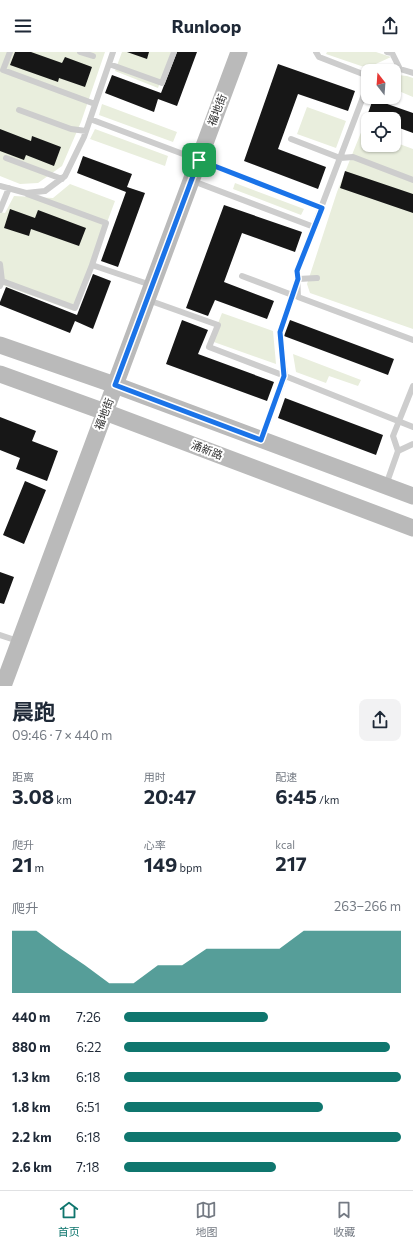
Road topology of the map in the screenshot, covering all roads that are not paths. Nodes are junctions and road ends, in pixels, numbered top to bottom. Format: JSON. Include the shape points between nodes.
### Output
{"nodes":[{"id":1,"x":10,"y":52,"type":"edge"},
{"id":2,"x":80,"y":52,"type":"edge"},
{"id":3,"x":113,"y":52,"type":"edge"},
{"id":4,"x":174,"y":52,"type":"edge"},
{"id":5,"x":239,"y":52,"type":"edge"},
{"id":6,"x":316,"y":52,"type":"edge"},
{"id":7,"x":387,"y":52,"type":"edge"},
{"id":8,"x":398,"y":52,"type":"edge"},
{"id":9,"x":93,"y":56,"type":"dead end"},
{"id":10,"x":395,"y":59,"type":"junction"},
{"id":11,"x":109,"y":64,"type":"junction"},
{"id":12,"x":398,"y":64,"type":"edge"},
{"id":13,"x":401,"y":69,"type":"edge"},
{"id":14,"x":361,"y":73,"type":"edge"},
{"id":15,"x":413,"y":73,"type":"edge"},
{"id":16,"x":361,"y":102,"type":"edge"},
{"id":17,"x":95,"y":104,"type":"junction"},
{"id":18,"x":19,"y":110,"type":"dead end"},
{"id":19,"x":90,"y":119,"type":"junction"},
{"id":20,"x":86,"y":131,"type":"junction"},
{"id":21,"x":291,"y":140,"type":"dead end"},
{"id":22,"x":6,"y":158,"type":"dead end"},
{"id":23,"x":340,"y":158,"type":"junction"},
{"id":24,"x":199,"y":160,"type":"junction"},
{"id":25,"x":62,"y":179,"type":"junction"},
{"id":26,"x":191,"y":180,"type":"junction"},
{"id":27,"x":413,"y":180,"type":"edge"},
{"id":28,"x":0,"y":186,"type":"edge"},
{"id":29,"x":9,"y":188,"type":"junction"},
{"id":30,"x":26,"y":193,"type":"junction"},
{"id":31,"x":322,"y":208,"type":"junction"},
{"id":32,"x":0,"y":210,"type":"edge"},
{"id":33,"x":314,"y":227,"type":"junction"},
{"id":34,"x":0,"y":264,"type":"edge"},
{"id":35,"x":92,"y":265,"type":"junction"},
{"id":36,"x":242,"y":276,"type":"dead end"},
{"id":37,"x":317,"y":278,"type":"dead end"},
{"id":38,"x":298,"y":279,"type":"junction"},
{"id":39,"x":1,"y":283,"type":"edge"},
{"id":40,"x":149,"y":292,"type":"junction"},
{"id":41,"x":298,"y":297,"type":"junction"},
{"id":42,"x":413,"y":340,"type":"edge"},
{"id":43,"x":0,"y":346,"type":"edge"},
{"id":44,"x":0,"y":374,"type":"edge"},
{"id":45,"x":284,"y":376,"type":"junction"},
{"id":46,"x":115,"y":385,"type":"junction"},
{"id":47,"x":413,"y":386,"type":"edge"},
{"id":48,"x":105,"y":412,"type":"junction"},
{"id":49,"x":399,"y":422,"type":"junction"},
{"id":50,"x":413,"y":427,"type":"edge"},
{"id":51,"x":261,"y":440,"type":"junction"},
{"id":52,"x":413,"y":444,"type":"edge"},
{"id":53,"x":398,"y":451,"type":"junction"},
{"id":54,"x":386,"y":486,"type":"junction"},
{"id":55,"x":413,"y":496,"type":"edge"},
{"id":56,"x":413,"y":528,"type":"edge"},
{"id":57,"x":0,"y":635,"type":"edge"},
{"id":58,"x":19,"y":642,"type":"junction"},
{"id":59,"x":3,"y":686,"type":"edge"}],
"edges":[{"from":1,"to":17,"type":"lane","via":[[4,70]]},
{"from":2,"to":9,"type":"lane"},
{"from":3,"to":11,"type":"lane"},
{"from":4,"to":11,"type":"lane","via":[[162,83]]},
{"from":5,"to":24,"type":"street","name":"福地街"},
{"from":6,"to":14,"type":"lane","via":[[319,58]]},
{"from":7,"to":10,"type":"lane","via":[[392,53]]},
{"from":8,"to":10,"type":"lane"},
{"from":10,"to":12,"type":"lane"},
{"from":11,"to":17,"type":"lane"},
{"from":13,"to":15,"type":"lane"},
{"from":16,"to":23,"type":"lane"},
{"from":17,"to":19,"type":"lane"},
{"from":18,"to":20,"type":"lane","via":[[72,129]]},
{"from":19,"to":20,"type":"lane"},
{"from":19,"to":24,"type":"lane"},
{"from":20,"to":25,"type":"lane"},
{"from":21,"to":23,"type":"lane"},
{"from":22,"to":25,"type":"lane"},
{"from":23,"to":27,"type":"lane","via":[[353,157]]},
{"from":23,"to":31,"type":"lane"},
{"from":24,"to":26,"type":"street","name":"福地街"},
{"from":24,"to":31,"type":"lane"},
{"from":25,"to":30,"type":"lane","via":[[45,191]]},
{"from":26,"to":33,"type":"lane"},
{"from":26,"to":40,"type":"street","name":"福地街"},
{"from":28,"to":29,"type":"lane"},
{"from":29,"to":30,"type":"lane"},
{"from":29,"to":32,"type":"lane"},
{"from":30,"to":35,"type":"lane","via":[[106,223]]},
{"from":31,"to":33,"type":"lane"},
{"from":33,"to":38,"type":"lane","via":[[297,271]]},
{"from":34,"to":39,"type":"lane"},
{"from":35,"to":39,"type":"lane","via":[[75,308]]},
{"from":35,"to":40,"type":"lane"},
{"from":36,"to":41,"type":"lane"},
{"from":37,"to":38,"type":"lane"},
{"from":38,"to":41,"type":"lane"},
{"from":38,"to":45,"type":"lane","via":[[280,332]]},
{"from":40,"to":45,"type":"lane","via":[[218,325],[208,347]]},
{"from":40,"to":46,"type":"street","name":"福地街"},
{"from":41,"to":42,"type":"lane"},
{"from":43,"to":46,"type":"street"},
{"from":44,"to":48,"type":"street","name":"涌新路"},
{"from":45,"to":49,"type":"lane"},
{"from":45,"to":51,"type":"lane"},
{"from":46,"to":48,"type":"street","name":"福地街"},
{"from":46,"to":51,"type":"street"},
{"from":47,"to":49,"type":"lane"},
{"from":48,"to":56,"type":"street","name":"涌新路"},
{"from":48,"to":58,"type":"street","name":"福地街"},
{"from":49,"to":50,"type":"lane"},
{"from":49,"to":53,"type":"lane","via":[[393,436]]},
{"from":51,"to":54,"type":"street"},
{"from":52,"to":53,"type":"lane"},
{"from":53,"to":54,"type":"lane"},
{"from":54,"to":55,"type":"street"},
{"from":57,"to":58,"type":"lane"},
{"from":58,"to":59,"type":"street","name":"福地街","via":[[9,662]]}]}
